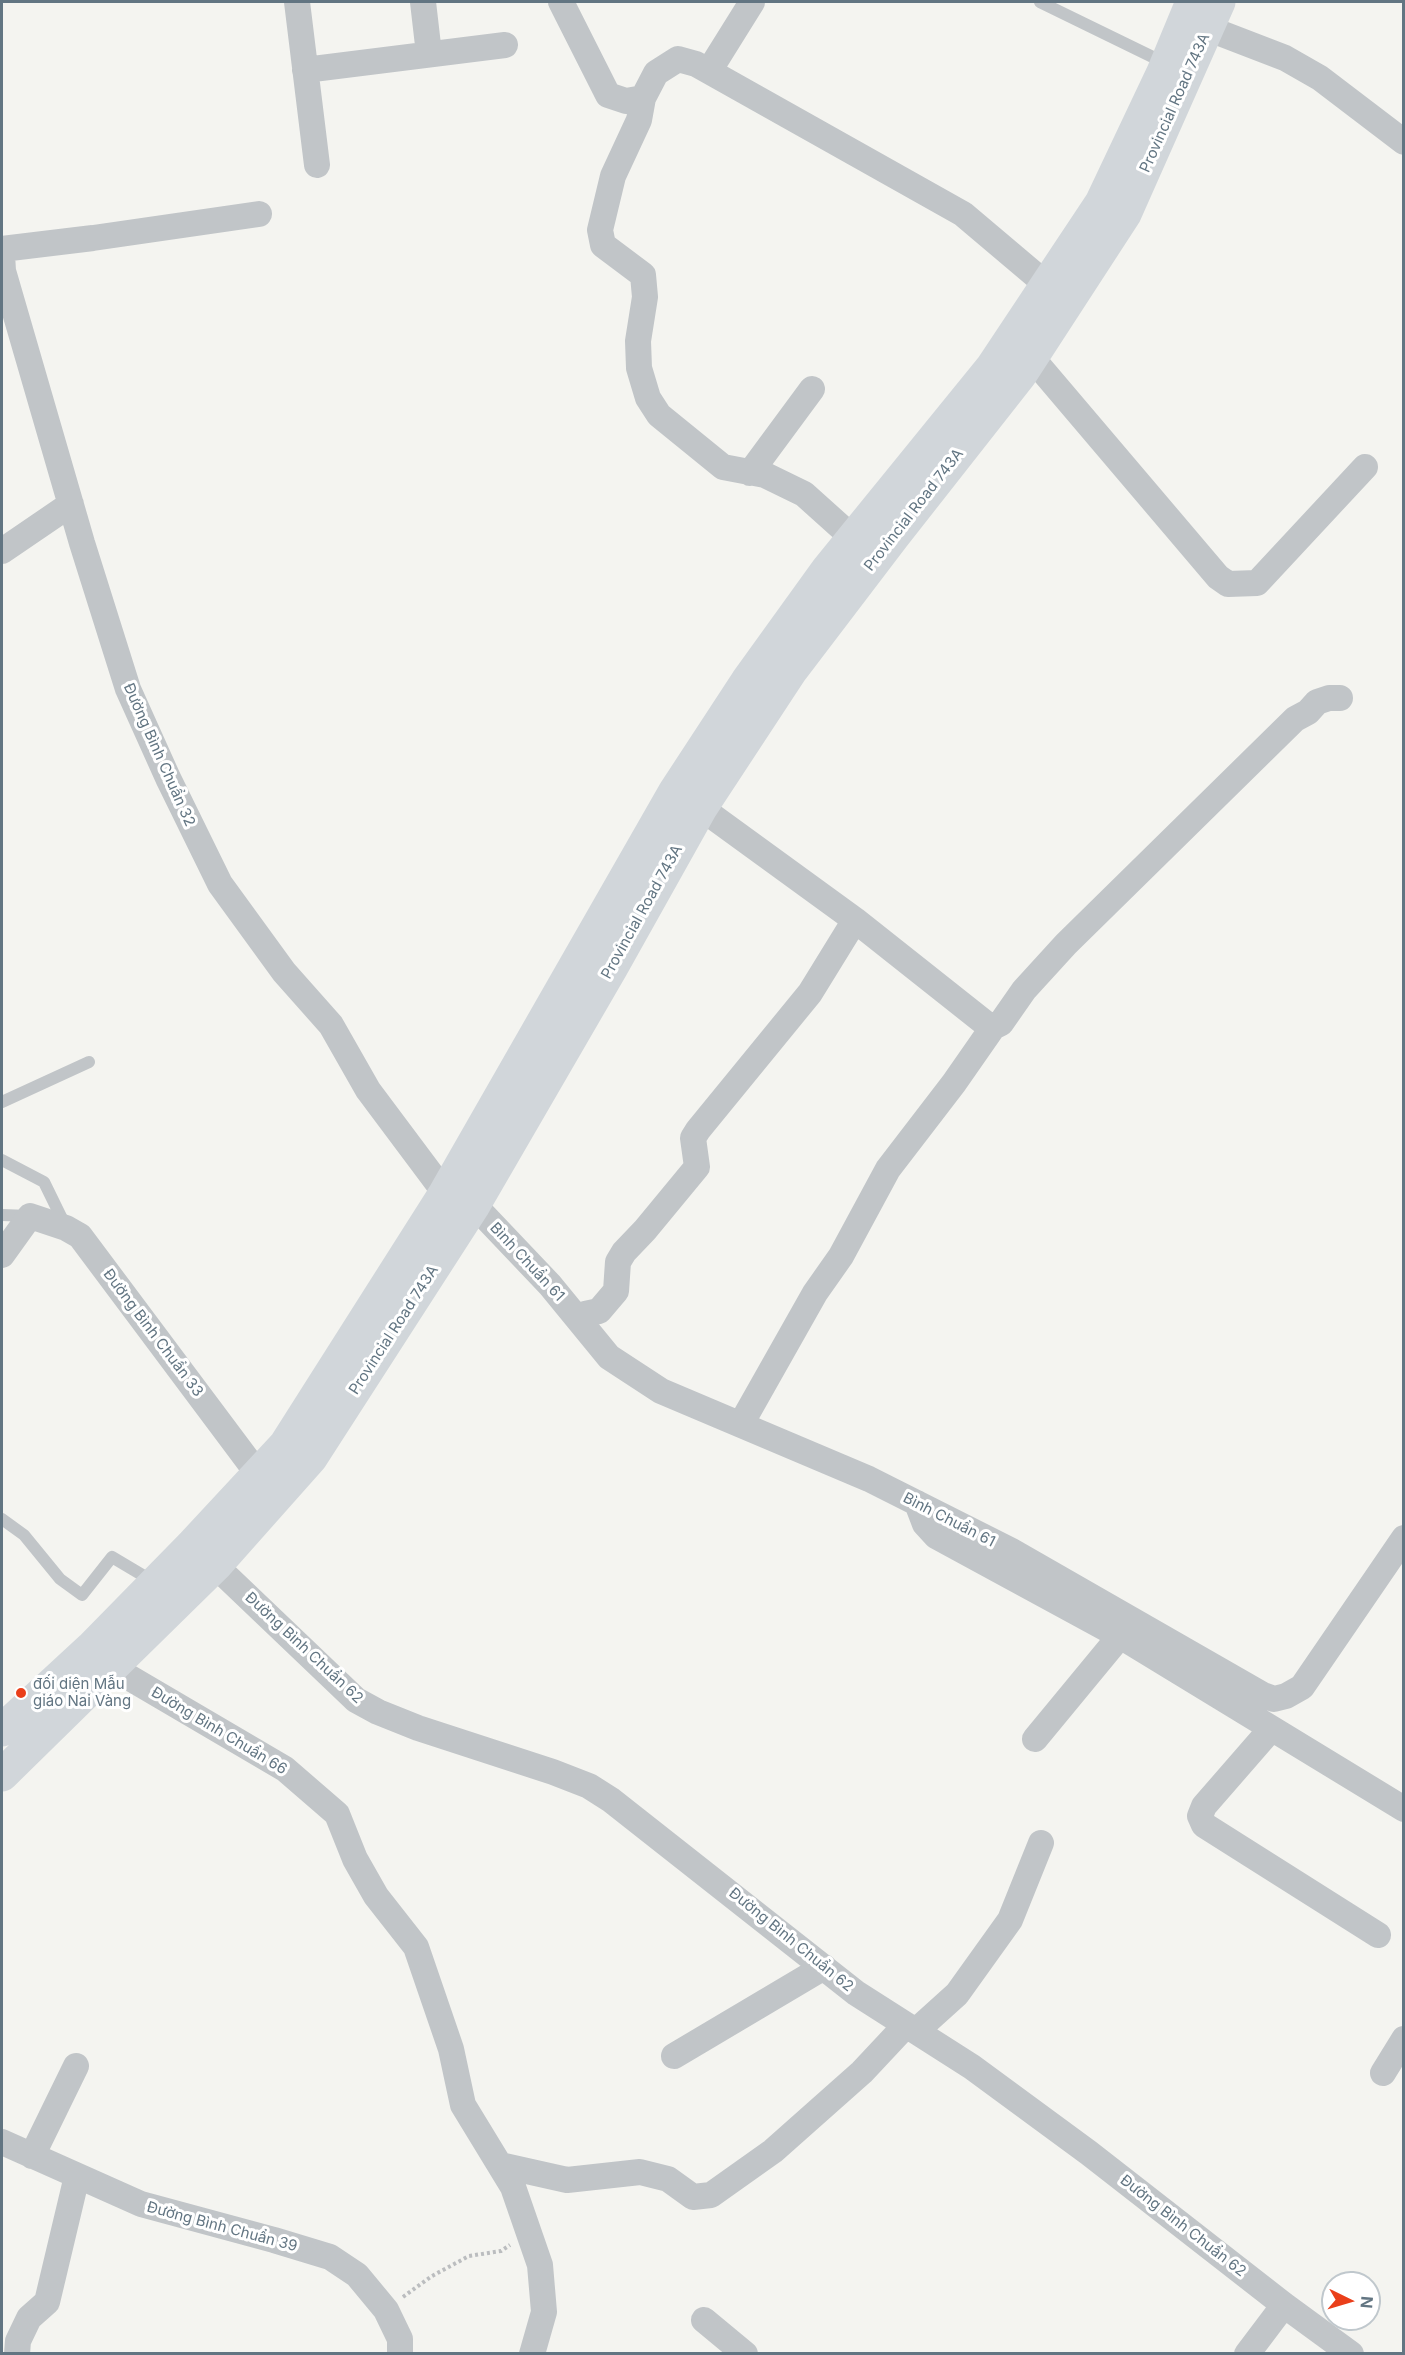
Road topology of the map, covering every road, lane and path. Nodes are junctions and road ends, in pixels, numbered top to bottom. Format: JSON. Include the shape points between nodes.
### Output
{"nodes":[{"id":1,"x":297,"y":2,"type":"edge"},
{"id":2,"x":423,"y":2,"type":"edge"},
{"id":3,"x":561,"y":2,"type":"edge"},
{"id":4,"x":752,"y":2,"type":"edge"},
{"id":5,"x":1040,"y":2,"type":"edge"},
{"id":6,"x":1206,"y":10,"type":"edge"},
{"id":7,"x":505,"y":45,"type":"dead end"},
{"id":8,"x":429,"y":54,"type":"junction"},
{"id":9,"x":1166,"y":63,"type":"junction"},
{"id":10,"x":305,"y":70,"type":"junction"},
{"id":11,"x":709,"y":71,"type":"junction"},
{"id":12,"x":643,"y":99,"type":"junction"},
{"id":13,"x":1404,"y":142,"type":"edge"},
{"id":14,"x":317,"y":165,"type":"dead end"},
{"id":15,"x":259,"y":214,"type":"dead end"},
{"id":16,"x":2,"y":249,"type":"edge"},
{"id":17,"x":2,"y":254,"type":"edge"},
{"id":18,"x":1047,"y":285,"type":"junction"},
{"id":19,"x":1032,"y":358,"type":"junction"},
{"id":20,"x":812,"y":389,"type":"dead end"},
{"id":21,"x":1365,"y":467,"type":"dead end"},
{"id":22,"x":750,"y":473,"type":"junction"},
{"id":23,"x":71,"y":504,"type":"junction"},
{"id":24,"x":853,"y":538,"type":"junction"},
{"id":25,"x":2,"y":551,"type":"edge"},
{"id":26,"x":1340,"y":698,"type":"dead end"},
{"id":27,"x":701,"y":808,"type":"junction"},
{"id":28,"x":855,"y":920,"type":"junction"},
{"id":29,"x":993,"y":1027,"type":"junction"},
{"id":30,"x":89,"y":1062,"type":"dead end"},
{"id":31,"x":2,"y":1102,"type":"edge"},
{"id":32,"x":2,"y":1161,"type":"edge"},
{"id":33,"x":460,"y":1199,"type":"junction"},
{"id":34,"x":2,"y":1215,"type":"edge"},
{"id":35,"x":30,"y":1216,"type":"junction"},
{"id":36,"x":66,"y":1228,"type":"junction"},
{"id":37,"x":2,"y":1255,"type":"edge"},
{"id":38,"x":579,"y":1320,"type":"junction"},
{"id":39,"x":741,"y":1424,"type":"junction"},
{"id":40,"x":258,"y":1474,"type":"junction"},
{"id":41,"x":917,"y":1503,"type":"junction"},
{"id":42,"x":2,"y":1519,"type":"edge"},
{"id":43,"x":1404,"y":1538,"type":"edge"},
{"id":44,"x":205,"y":1555,"type":"junction"},
{"id":45,"x":155,"y":1583,"type":"junction"},
{"id":46,"x":1120,"y":1636,"type":"junction"},
{"id":47,"x":113,"y":1668,"type":"junction"},
{"id":48,"x":2,"y":1730,"type":"edge"},
{"id":49,"x":1271,"y":1730,"type":"junction"},
{"id":50,"x":1035,"y":1739,"type":"dead end"},
{"id":51,"x":2,"y":1775,"type":"edge"},
{"id":52,"x":1404,"y":1809,"type":"edge"},
{"id":53,"x":1041,"y":1843,"type":"dead end"},
{"id":54,"x":1378,"y":1935,"type":"dead end"},
{"id":55,"x":824,"y":1967,"type":"junction"},
{"id":56,"x":911,"y":2028,"type":"junction"},
{"id":57,"x":1404,"y":2039,"type":"edge"},
{"id":58,"x":674,"y":2056,"type":"dead end"},
{"id":59,"x":76,"y":2066,"type":"dead end"},
{"id":60,"x":1383,"y":2073,"type":"dead end"},
{"id":61,"x":2,"y":2142,"type":"edge"},
{"id":62,"x":32,"y":2156,"type":"junction"},
{"id":63,"x":500,"y":2165,"type":"junction"},
{"id":64,"x":77,"y":2176,"type":"junction"},
{"id":65,"x":528,"y":2232,"type":"junction"},
{"id":66,"x":1284,"y":2306,"type":"junction"},
{"id":67,"x":386,"y":2310,"type":"junction"},
{"id":68,"x":704,"y":2320,"type":"dead end"},
{"id":69,"x":17,"y":2354,"type":"edge"},
{"id":70,"x":400,"y":2354,"type":"edge"},
{"id":71,"x":532,"y":2354,"type":"edge"},
{"id":72,"x":745,"y":2354,"type":"edge"},
{"id":73,"x":1247,"y":2354,"type":"edge"},
{"id":74,"x":1351,"y":2354,"type":"edge"}],
"edges":[{"from":1,"to":10,"type":"street"},
{"from":2,"to":8,"type":"street"},
{"from":3,"to":12,"type":"street","via":[[608,95],[626,101]]},
{"from":4,"to":11,"type":"street"},
{"from":5,"to":9,"type":"lane"},
{"from":6,"to":9,"type":"main road","name":"Provincial Road 743A"},
{"from":6,"to":13,"type":"street","via":[[1320,78]]},
{"from":6,"to":19,"type":"main road","name":"Provincial Road 743A","via":[[1125,214]]},
{"from":7,"to":8,"type":"street"},
{"from":8,"to":10,"type":"street"},
{"from":9,"to":18,"type":"main road","name":"Provincial Road 743A","via":[[1101,203]]},
{"from":10,"to":14,"type":"street"},
{"from":11,"to":12,"type":"street","via":[[678,60],[656,73]]},
{"from":11,"to":18,"type":"street","via":[[963,214]]},
{"from":12,"to":22,"type":"street","via":[[639,120],[606,198],[600,230],[603,245],[643,275],[639,368],[648,399],[659,416],[723,467]]},
{"from":15,"to":16,"type":"street"},
{"from":17,"to":23,"type":"street","name":"Đường Bình Chuẩn 32","via":[[3,272]]},
{"from":18,"to":24,"type":"main road","name":"Provincial Road 743A","via":[[992,367]]},
{"from":19,"to":21,"type":"street","via":[[1228,584],[1257,583]]},
{"from":19,"to":27,"type":"main road","name":"Provincial Road 743A","via":[[791,671]]},
{"from":20,"to":22,"type":"street"},
{"from":22,"to":24,"type":"street","via":[[765,475],[804,494]]},
{"from":23,"to":25,"type":"street"},
{"from":23,"to":33,"type":"street","name":"Đường Bình Chuẩn 32","via":[[128,689],[220,884],[284,972],[331,1025],[368,1090]]},
{"from":24,"to":33,"type":"main road","name":"Provincial Road 743A","via":[[747,681],[675,791]]},
{"from":26,"to":29,"type":"street","via":[[1317,702],[1295,719],[1066,944],[1024,990],[1001,1023]]},
{"from":27,"to":28,"type":"street"},
{"from":27,"to":33,"type":"main road","name":"Provincial Road 743A","via":[[612,967]]},
{"from":28,"to":29,"type":"street"},
{"from":28,"to":38,"type":"street","via":[[810,993],[693,1138],[697,1167],[624,1252],[618,1262],[616,1291],[599,1311],[585,1314]]},
{"from":29,"to":39,"type":"street","via":[[888,1169]]},
{"from":30,"to":31,"type":"lane"},
{"from":32,"to":36,"type":"lane","via":[[44,1182]]},
{"from":33,"to":38,"type":"street","name":"Bình Chuẩn 61","via":[[550,1284]]},
{"from":33,"to":40,"type":"main road","name":"Provincial Road 743A","via":[[285,1445]]},
{"from":33,"to":44,"type":"main road","name":"Provincial Road 743A","via":[[311,1458]]},
{"from":34,"to":35,"type":"lane"},
{"from":35,"to":36,"type":"street","name":"Đường Bình Chuẩn 33"},
{"from":35,"to":37,"type":"street"},
{"from":36,"to":40,"type":"street","name":"Đường Bình Chuẩn 33","via":[[80,1236]]},
{"from":38,"to":39,"type":"street","name":"Bình Chuẩn 61","via":[[609,1357],[661,1391]]},
{"from":39,"to":41,"type":"street","name":"Bình Chuẩn 61"},
{"from":40,"to":44,"type":"main road","name":"Provincial Road 743A"},
{"from":41,"to":43,"type":"street","name":"Bình Chuẩn 61","via":[[1010,1550],[1274,1699],[1302,1687]]},
{"from":41,"to":46,"type":"street","via":[[925,1524],[936,1536]]},
{"from":42,"to":45,"type":"lane","via":[[24,1535],[60,1579],[82,1595],[112,1557]]},
{"from":44,"to":45,"type":"main road","name":"Provincial Road 743A"},
{"from":44,"to":47,"type":"main road","name":"Provincial Road 743A"},
{"from":44,"to":55,"type":"street","name":"Đường Bình Chuẩn 62","via":[[356,1700],[418,1728],[589,1786]]},
{"from":45,"to":48,"type":"main road","name":"Provincial Road 743A"},
{"from":46,"to":49,"type":"street"},
{"from":46,"to":50,"type":"street"},
{"from":47,"to":51,"type":"main road","name":"Provincial Road 743A"},
{"from":47,"to":63,"type":"street","name":"Đường Bình Chuẩn 66","via":[[285,1769],[337,1814],[355,1859],[376,1896],[416,1947],[451,2049],[463,2105]]},
{"from":49,"to":52,"type":"street"},
{"from":49,"to":54,"type":"street","via":[[1204,1806],[1200,1816],[1204,1825]]},
{"from":53,"to":56,"type":"street","via":[[1010,1920],[957,1994]]},
{"from":55,"to":56,"type":"street","name":"Đường Bình Chuẩn 62"},
{"from":55,"to":58,"type":"street"},
{"from":56,"to":63,"type":"street","via":[[773,2151],[711,2195],[693,2198],[668,2179],[640,2172],[567,2180]]},
{"from":56,"to":66,"type":"street","name":"Đường Bình Chuẩn 62","via":[[972,2067],[1089,2153]]},
{"from":57,"to":60,"type":"street"},
{"from":59,"to":62,"type":"street"},
{"from":61,"to":62,"type":"street","name":"Đường Bình Chuẩn 39"},
{"from":62,"to":64,"type":"street","name":"Đường Bình Chuẩn 39"},
{"from":63,"to":65,"type":"street","name":"Đường Bình Chuẩn 66","via":[[513,2187]]},
{"from":64,"to":67,"type":"street","name":"Đường Bình Chuẩn 39","via":[[141,2204],[330,2257],[357,2275]]},
{"from":64,"to":69,"type":"street","via":[[47,2302],[29,2318],[18,2341]]},
{"from":65,"to":67,"type":"path","via":[[501,2251],[469,2256],[450,2266]]},
{"from":65,"to":71,"type":"street","name":"Đường Bình Chuẩn 66","via":[[540,2265],[544,2312]]},
{"from":66,"to":73,"type":"street"},
{"from":66,"to":74,"type":"street","name":"Đường Bình Chuẩn 62"},
{"from":67,"to":70,"type":"street","name":"Đường Bình Chuẩn 39","via":[[400,2339]]},
{"from":68,"to":72,"type":"street"}]}
